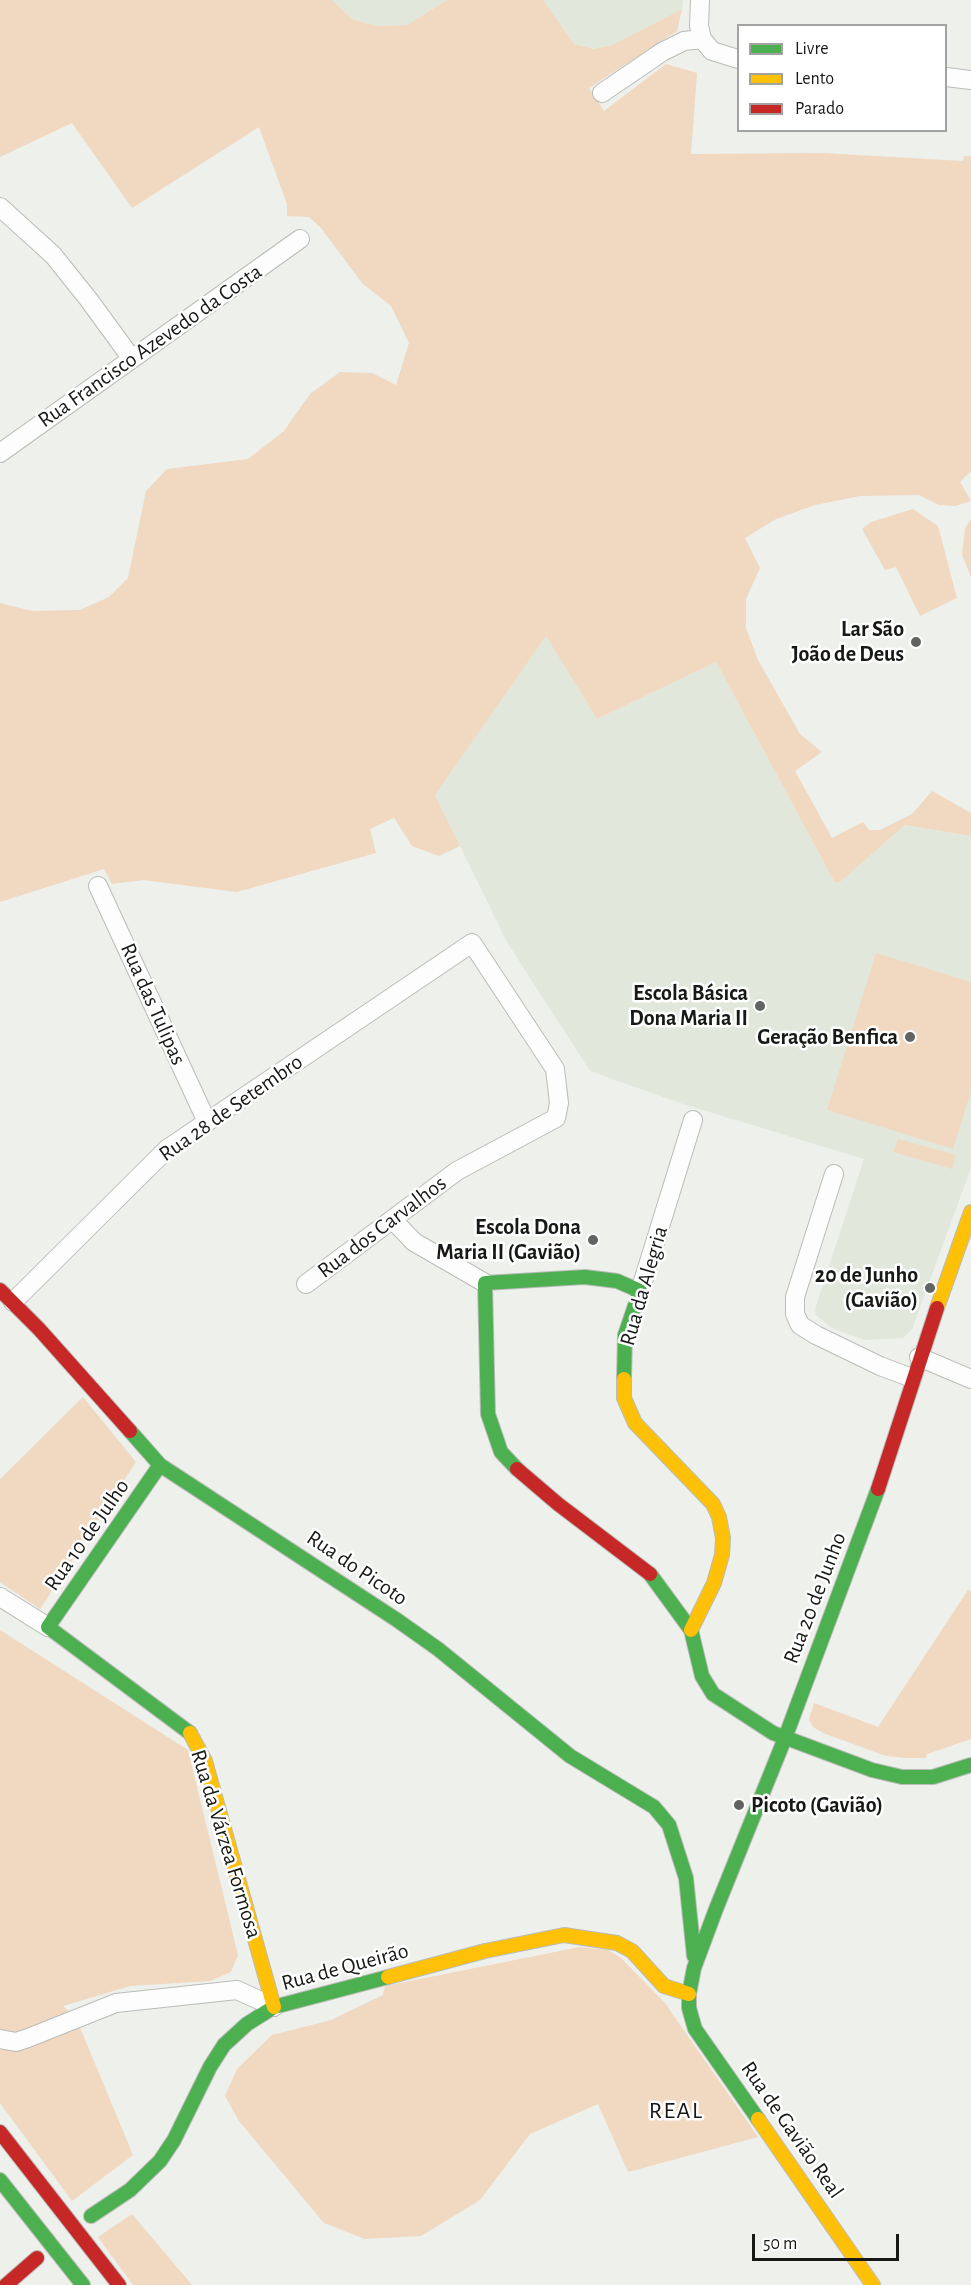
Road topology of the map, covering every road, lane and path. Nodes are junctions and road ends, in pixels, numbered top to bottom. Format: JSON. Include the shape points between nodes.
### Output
{"nodes":[{"id":1,"x":700,"y":0,"type":"edge"},
{"id":2,"x":702,"y":39,"type":"junction"},
{"id":3,"x":737,"y":59,"type":"edge"},
{"id":4,"x":947,"y":77,"type":"edge"},
{"id":5,"x":971,"y":80,"type":"edge"},
{"id":6,"x":602,"y":93,"type":"dead end"},
{"id":7,"x":0,"y":207,"type":"edge"},
{"id":8,"x":300,"y":239,"type":"dead end"},
{"id":9,"x":132,"y":359,"type":"junction"},
{"id":10,"x":0,"y":453,"type":"edge"},
{"id":11,"x":98,"y":886,"type":"dead end"},
{"id":12,"x":472,"y":943,"type":"joint"},
{"id":13,"x":693,"y":1120,"type":"dead end"},
{"id":14,"x":207,"y":1122,"type":"junction"},
{"id":15,"x":834,"y":1174,"type":"dead end"},
{"id":16,"x":971,"y":1212,"type":"edge"},
{"id":17,"x":393,"y":1220,"type":"junction"},
{"id":18,"x":485,"y":1283,"type":"junction"},
{"id":19,"x":306,"y":1284,"type":"dead end"},
{"id":20,"x":640,"y":1291,"type":"junction"},
{"id":21,"x":7,"y":1296,"type":"edge"},
{"id":22,"x":919,"y":1357,"type":"junction"},
{"id":23,"x":912,"y":1378,"type":"junction"},
{"id":24,"x":971,"y":1379,"type":"edge"},
{"id":25,"x":160,"y":1465,"type":"junction"},
{"id":26,"x":0,"y":1598,"type":"edge"},
{"id":27,"x":48,"y":1628,"type":"junction"},
{"id":28,"x":691,"y":1630,"type":"junction"},
{"id":29,"x":785,"y":1738,"type":"junction"},
{"id":30,"x":971,"y":1765,"type":"edge"},
{"id":31,"x":686,"y":1878,"type":"junction"},
{"id":32,"x":716,"y":1909,"type":"junction"},
{"id":33,"x":694,"y":1968,"type":"junction"},
{"id":34,"x":688,"y":1994,"type":"junction"},
{"id":35,"x":274,"y":2007,"type":"junction"},
{"id":36,"x":0,"y":2039,"type":"edge"},
{"id":37,"x":0,"y":2132,"type":"edge"},
{"id":38,"x":0,"y":2180,"type":"edge"},
{"id":39,"x":91,"y":2216,"type":"dead end"},
{"id":40,"x":37,"y":2258,"type":"dead end"},
{"id":41,"x":6,"y":2285,"type":"edge"},
{"id":42,"x":83,"y":2285,"type":"edge"},
{"id":43,"x":119,"y":2285,"type":"edge"},
{"id":44,"x":873,"y":2285,"type":"edge"}],
"edges":[{"from":1,"to":2,"type":"street"},
{"from":2,"to":3,"type":"street","via":[[712,51]]},
{"from":2,"to":6,"type":"street","via":[[684,41],[662,52]]},
{"from":4,"to":5,"type":"street"},
{"from":7,"to":9,"type":"street","via":[[53,255]]},
{"from":8,"to":9,"type":"street","name":"Rua Francisco Azevedo da Costa"},
{"from":9,"to":10,"type":"street","name":"Rua Francisco Azevedo da Costa"},
{"from":11,"to":14,"type":"street","name":"Rua das Tulipas"},
{"from":12,"to":14,"type":"street","name":"Rua 28 de Setembro"},
{"from":12,"to":17,"type":"street","name":"Rua dos Carvalhos","via":[[555,1069],[559,1104],[556,1118],[457,1171]]},
{"from":13,"to":20,"type":"street","name":"Rua da Alegria"},
{"from":14,"to":21,"type":"street","name":"Rua 28 de Setembro","via":[[167,1149]]},
{"from":15,"to":23,"type":"street","via":[[795,1297],[795,1314],[800,1325],[816,1335]]},
{"from":16,"to":22,"type":"main road","name":"Rua 20 de Junho"},
{"from":17,"to":18,"type":"street","via":[[414,1242]]},
{"from":17,"to":19,"type":"street","name":"Rua dos Carvalhos"},
{"from":18,"to":20,"type":"main road","via":[[585,1277],[617,1281]]},
{"from":18,"to":28,"type":"main road","via":[[488,1414],[501,1452],[558,1504],[651,1574]]},
{"from":20,"to":28,"type":"main road","name":"Rua da Alegria","via":[[625,1335],[624,1398],[646,1437],[713,1504],[723,1538],[714,1583]]},
{"from":21,"to":25,"type":"main road","name":"Rua do Picoto"},
{"from":22,"to":23,"type":"main road","name":"Rua 20 de Junho"},
{"from":22,"to":24,"type":"street"},
{"from":23,"to":29,"type":"main road","name":"Rua 20 de Junho","via":[[862,1534]]},
{"from":25,"to":27,"type":"main road","name":"Rua 10 de Julho"},
{"from":25,"to":31,"type":"main road","name":"Rua do Picoto","via":[[398,1620],[570,1756],[654,1807],[669,1825]]},
{"from":26,"to":27,"type":"street","name":"Rua da Várzea Formosa"},
{"from":27,"to":35,"type":"main road","name":"Rua da Várzea Formosa","via":[[194,1738],[205,1761]]},
{"from":28,"to":29,"type":"main road","via":[[702,1676],[713,1694]]},
{"from":29,"to":30,"type":"main road","via":[[902,1777],[933,1777]]},
{"from":29,"to":32,"type":"main road","name":"Rua 20 de Junho"},
{"from":31,"to":32,"type":"main road","name":"Rua do Picoto","via":[[696,1894]]},
{"from":31,"to":33,"type":"main road","name":"Rua do Picoto"},
{"from":32,"to":33,"type":"main road","name":"Rua 20 de Junho"},
{"from":33,"to":34,"type":"main road","name":"Rua 20 de Junho"},
{"from":34,"to":35,"type":"main road","name":"Rua de Queirão","via":[[664,1986],[632,1951],[617,1943],[564,1935],[485,1951]]},
{"from":34,"to":44,"type":"main road","name":"Rua de Gavião Real","via":[[695,2029]]},
{"from":35,"to":36,"type":"street","via":[[237,1990],[116,2003],[16,2042]]},
{"from":35,"to":39,"type":"main road","name":"Rua de Queirão","via":[[224,2045],[160,2161],[130,2190]]},
{"from":37,"to":43,"type":"main road"},
{"from":38,"to":42,"type":"main road"},
{"from":40,"to":41,"type":"main road"}]}
